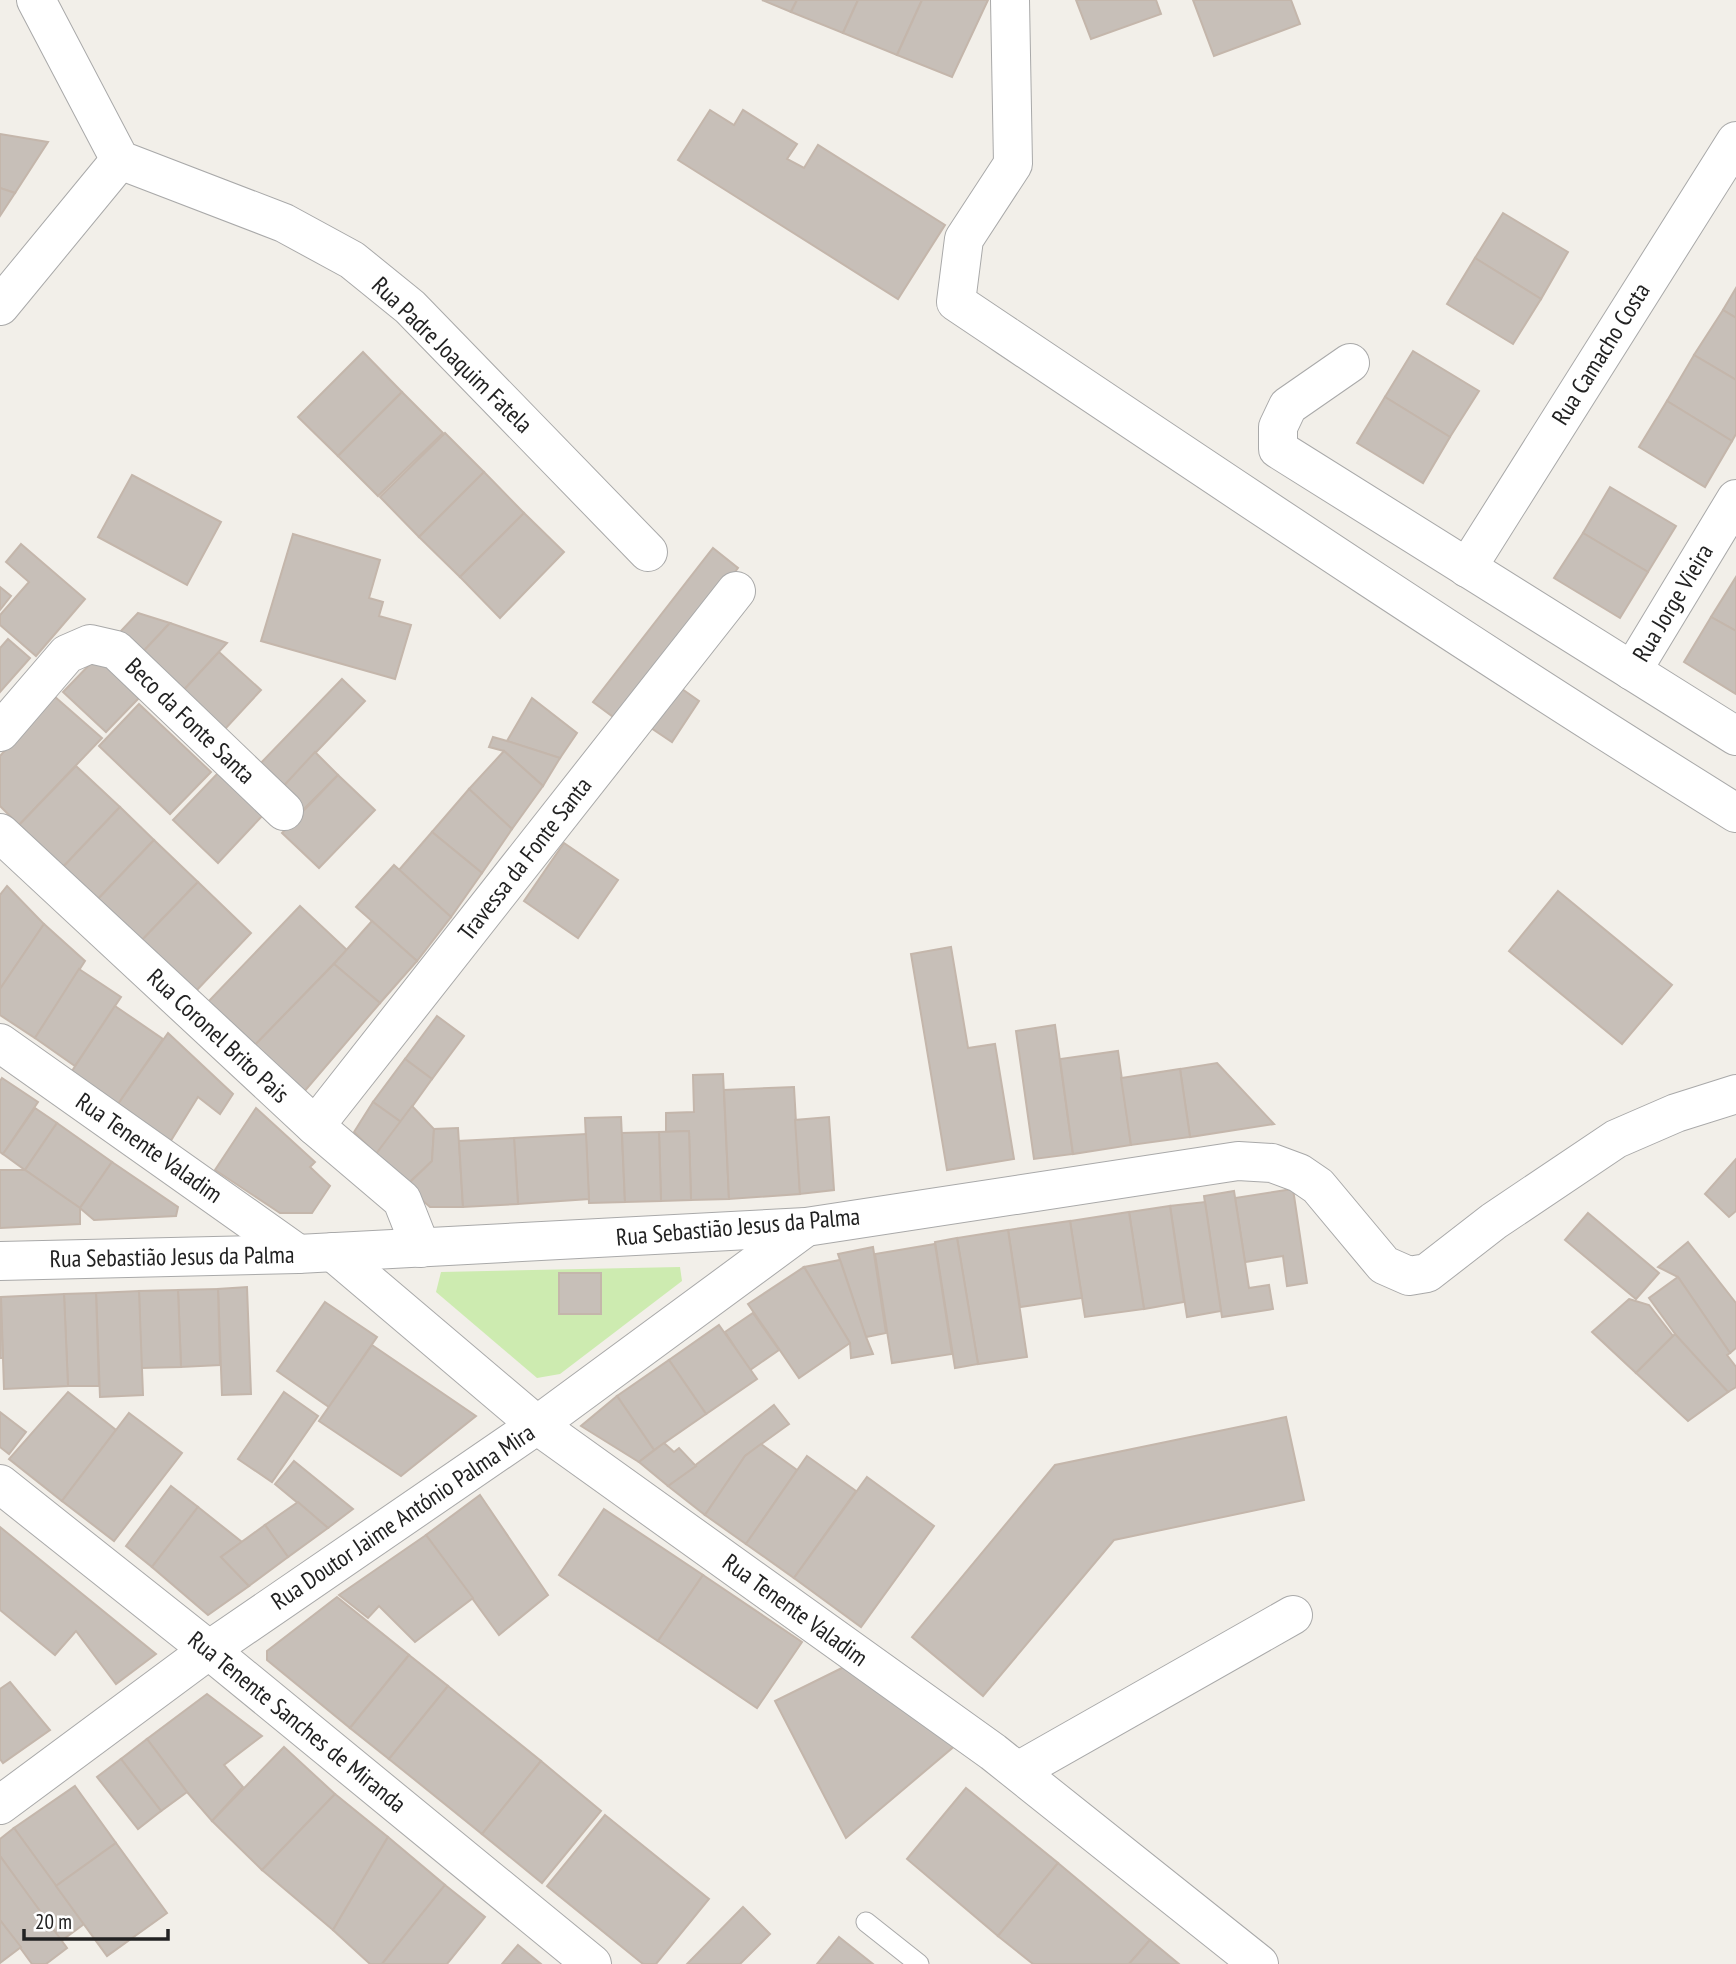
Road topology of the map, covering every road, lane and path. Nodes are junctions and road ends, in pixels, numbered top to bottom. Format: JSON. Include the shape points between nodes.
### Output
{"nodes":[{"id":1,"x":36,"y":0,"type":"edge"},
{"id":2,"x":1010,"y":0,"type":"edge"},
{"id":3,"x":1736,"y":141,"type":"edge"},
{"id":4,"x":120,"y":160,"type":"junction"},
{"id":5,"x":0,"y":306,"type":"edge"},
{"id":6,"x":1350,"y":363,"type":"dead end"},
{"id":7,"x":1736,"y":499,"type":"edge"},
{"id":8,"x":648,"y":552,"type":"dead end"},
{"id":9,"x":1467,"y":568,"type":"junction"},
{"id":10,"x":736,"y":591,"type":"dead end"},
{"id":11,"x":1632,"y":671,"type":"junction"},
{"id":12,"x":0,"y":732,"type":"edge"},
{"id":13,"x":1736,"y":736,"type":"edge"},
{"id":14,"x":284,"y":811,"type":"dead end"},
{"id":15,"x":1736,"y":813,"type":"edge"},
{"id":16,"x":0,"y":833,"type":"edge"},
{"id":17,"x":0,"y":1043,"type":"edge"},
{"id":18,"x":1736,"y":1094,"type":"edge"},
{"id":19,"x":314,"y":1126,"type":"junction"},
{"id":20,"x":806,"y":1227,"type":"junction"},
{"id":21,"x":421,"y":1248,"type":"junction"},
{"id":22,"x":315,"y":1253,"type":"junction"},
{"id":23,"x":0,"y":1261,"type":"edge"},
{"id":24,"x":537,"y":1424,"type":"junction"},
{"id":25,"x":0,"y":1484,"type":"edge"},
{"id":26,"x":1293,"y":1615,"type":"dead end"},
{"id":27,"x":209,"y":1650,"type":"junction"},
{"id":28,"x":1018,"y":1771,"type":"junction"},
{"id":29,"x":0,"y":1805,"type":"edge"},
{"id":30,"x":866,"y":1922,"type":"dead end"},
{"id":31,"x":592,"y":1964,"type":"edge"},
{"id":32,"x":919,"y":1964,"type":"edge"},
{"id":33,"x":1259,"y":1964,"type":"edge"}],
"edges":[{"from":1,"to":4,"type":"street"},
{"from":2,"to":15,"type":"street","via":[[1013,164],[964,239],[956,302]]},
{"from":3,"to":9,"type":"street","name":"Rua Camacho Costa"},
{"from":4,"to":5,"type":"street"},
{"from":4,"to":8,"type":"street","name":"Rua Padre Joaquim Fatela","via":[[284,223],[352,260],[410,307]]},
{"from":6,"to":9,"type":"street","via":[[1288,406],[1278,427],[1278,449]]},
{"from":7,"to":11,"type":"street","name":"Rua Jorge Vieira"},
{"from":9,"to":11,"type":"street"},
{"from":10,"to":19,"type":"street","name":"Travessa da Fonte Santa"},
{"from":11,"to":13,"type":"street"},
{"from":12,"to":14,"type":"street","name":"Beco da Fonte Santa","via":[[66,654],[90,645],[116,650]]},
{"from":16,"to":19,"type":"street","name":"Rua Coronel Brito Pais"},
{"from":17,"to":22,"type":"street","name":"Rua Tenente Valadim"},
{"from":18,"to":20,"type":"street","name":"Rua Sebastião Jesus da Palma","via":[[1616,1139],[1494,1221],[1427,1273],[1409,1276],[1384,1265],[1318,1186],[1272,1163],[1238,1161]]},
{"from":19,"to":21,"type":"street","name":"Rua Coronel Brito Pais","via":[[402,1200]]},
{"from":20,"to":21,"type":"street","name":"Rua Sebastião Jesus da Palma"},
{"from":20,"to":24,"type":"street","name":"Rua Doutor Jaime António Palma Mira"},
{"from":21,"to":22,"type":"street","name":"Rua Sebastião Jesus da Palma"},
{"from":22,"to":23,"type":"street","name":"Rua Sebastião Jesus da Palma"},
{"from":22,"to":24,"type":"street","name":"Rua Tenente Valadim"},
{"from":24,"to":27,"type":"street","name":"Rua Doutor Jaime António Palma Mira"},
{"from":24,"to":28,"type":"street","name":"Rua Tenente Valadim"},
{"from":25,"to":27,"type":"street","name":"Rua Tenente Sanches de Miranda"},
{"from":26,"to":28,"type":"street"},
{"from":27,"to":29,"type":"street","name":"Rua Doutor Jaime António Palma Mira"},
{"from":27,"to":31,"type":"street","name":"Rua Tenente Sanches de Miranda"},
{"from":28,"to":33,"type":"street","name":"Rua Tenente Valadim"},
{"from":30,"to":32,"type":"lane"}]}
